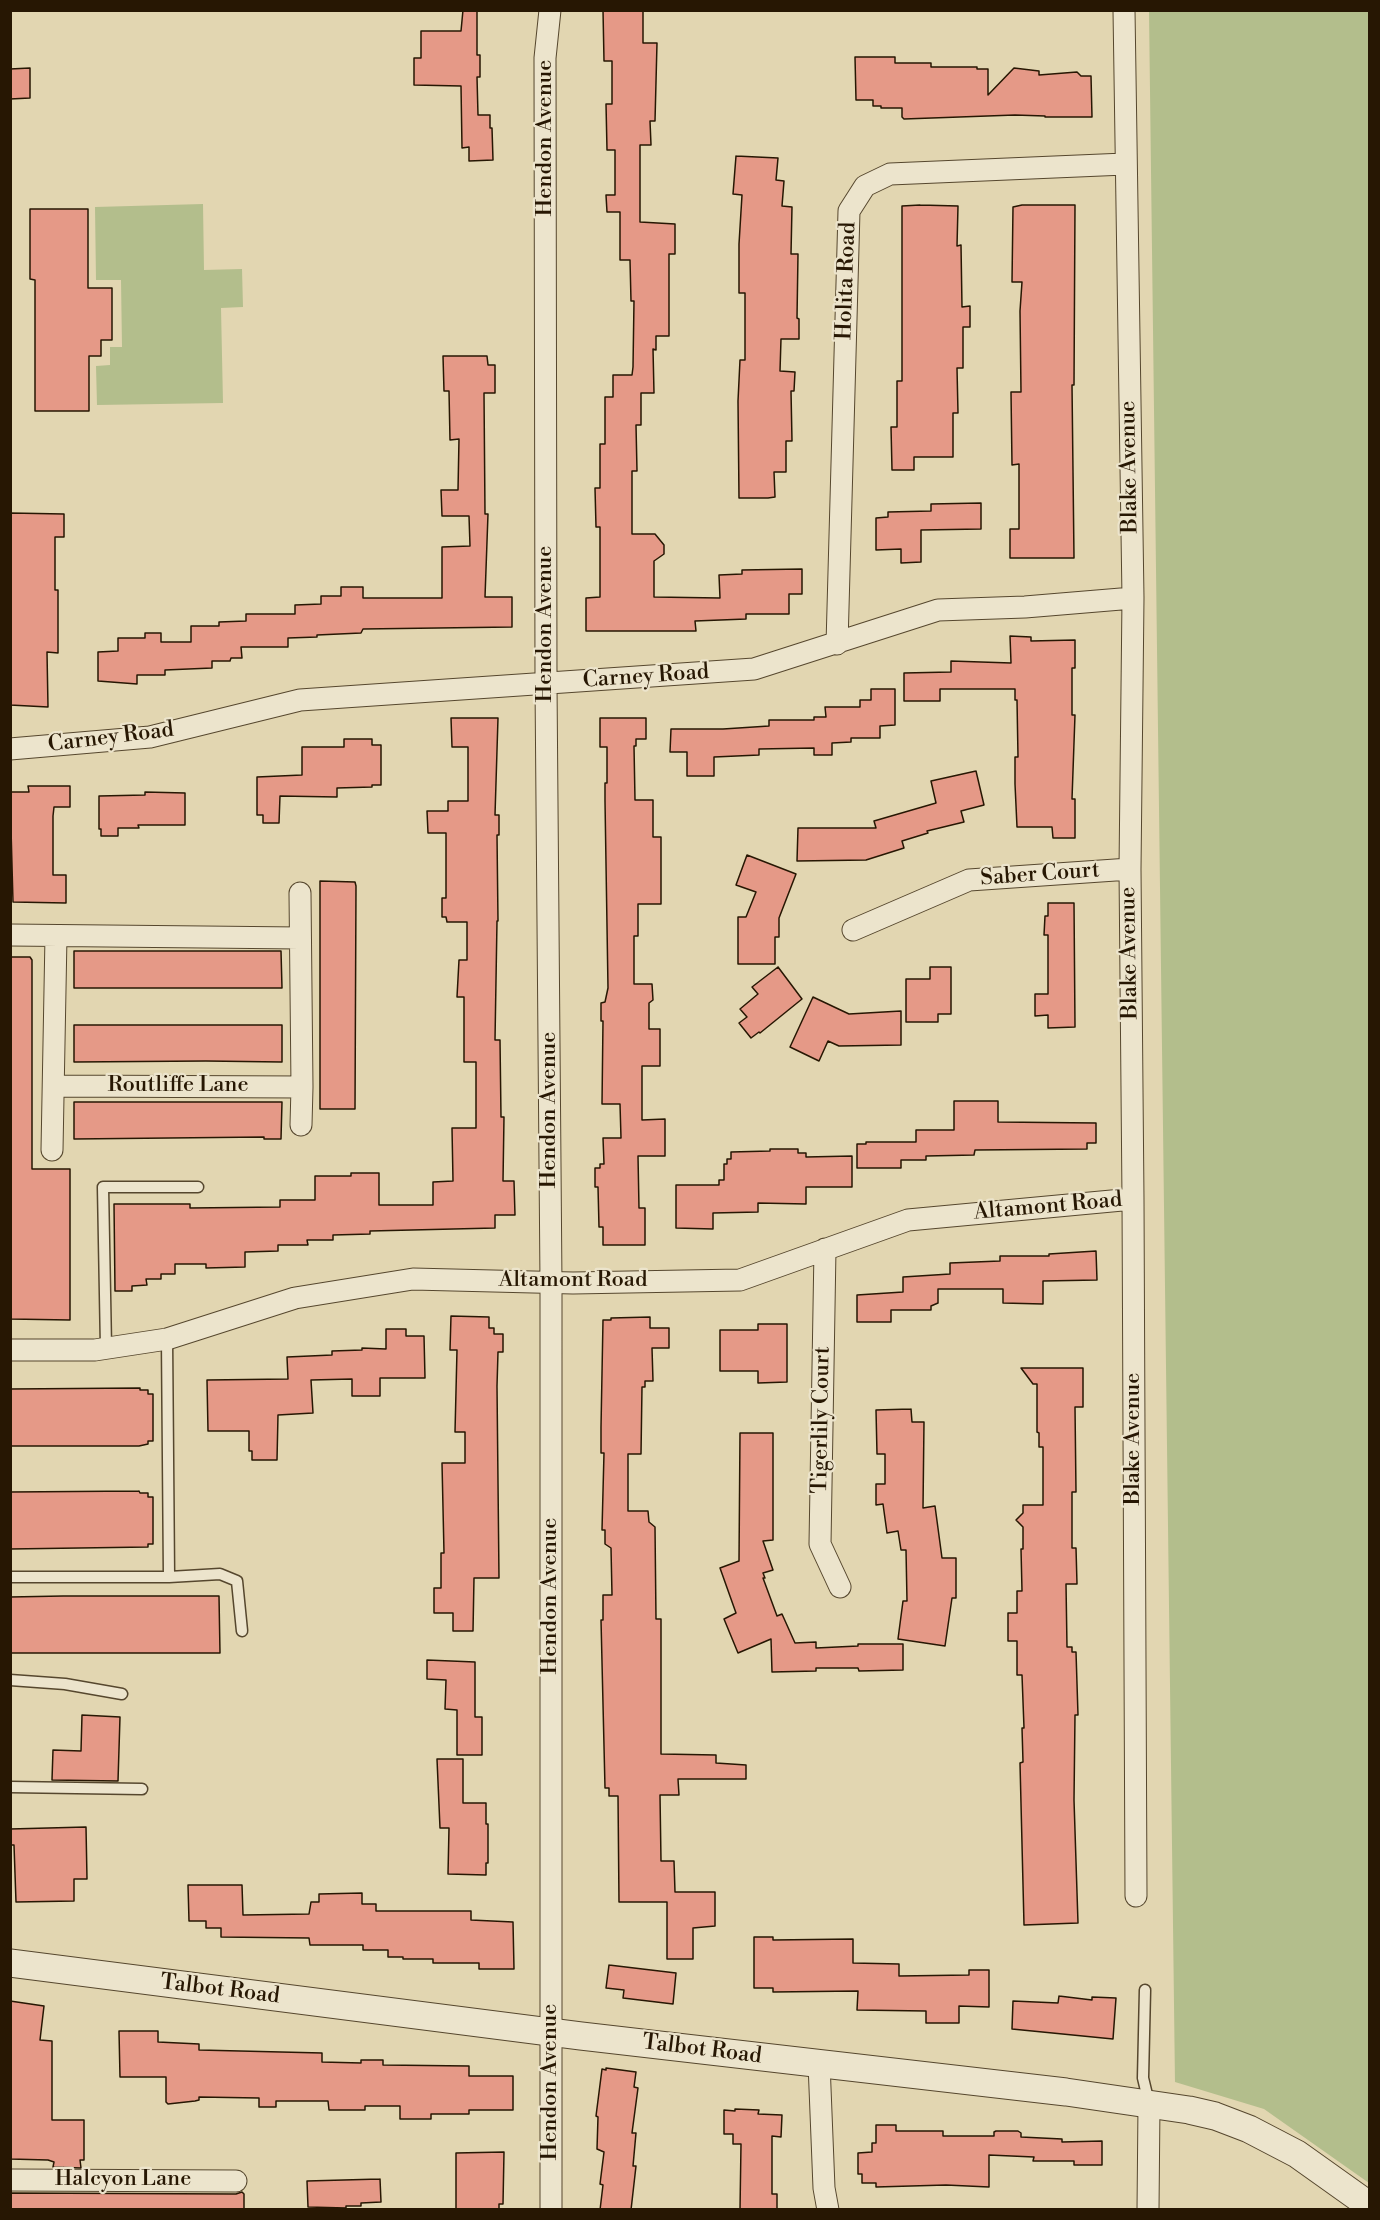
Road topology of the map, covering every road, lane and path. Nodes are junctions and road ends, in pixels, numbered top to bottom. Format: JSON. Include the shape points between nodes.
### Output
{"nodes":[{"id":1,"x":549,"y":10,"type":"edge"},
{"id":2,"x":1124,"y":10,"type":"edge"},
{"id":3,"x":1125,"y":164,"type":"junction"},
{"id":4,"x":1132,"y":598,"type":"junction"},
{"id":5,"x":837,"y":644,"type":"junction"},
{"id":6,"x":546,"y":684,"type":"junction"},
{"id":7,"x":10,"y":749,"type":"edge"},
{"id":8,"x":1130,"y":869,"type":"junction"},
{"id":9,"x":300,"y":893,"type":"dead end"},
{"id":10,"x":853,"y":930,"type":"dead end"},
{"id":11,"x":10,"y":935,"type":"edge"},
{"id":12,"x":56,"y":936,"type":"junction"},
{"id":13,"x":300,"y":938,"type":"junction"},
{"id":14,"x":54,"y":1086,"type":"junction"},
{"id":15,"x":302,"y":1087,"type":"junction"},
{"id":16,"x":301,"y":1125,"type":"dead end"},
{"id":17,"x":52,"y":1150,"type":"dead end"},
{"id":18,"x":198,"y":1187,"type":"dead end"},
{"id":19,"x":1133,"y":1199,"type":"junction"},
{"id":20,"x":825,"y":1249,"type":"junction"},
{"id":21,"x":551,"y":1282,"type":"junction"},
{"id":22,"x":167,"y":1339,"type":"junction"},
{"id":23,"x":106,"y":1348,"type":"junction"},
{"id":24,"x":10,"y":1350,"type":"edge"},
{"id":25,"x":10,"y":1577,"type":"edge"},
{"id":26,"x":169,"y":1577,"type":"junction"},
{"id":27,"x":840,"y":1587,"type":"dead end"},
{"id":28,"x":242,"y":1631,"type":"dead end"},
{"id":29,"x":10,"y":1680,"type":"edge"},
{"id":30,"x":122,"y":1694,"type":"dead end"},
{"id":31,"x":10,"y":1787,"type":"edge"},
{"id":32,"x":142,"y":1789,"type":"dead end"},
{"id":33,"x":1136,"y":1896,"type":"dead end"},
{"id":34,"x":10,"y":1963,"type":"edge"},
{"id":35,"x":1145,"y":1990,"type":"dead end"},
{"id":36,"x":551,"y":2032,"type":"junction"},
{"id":37,"x":819,"y":2063,"type":"junction"},
{"id":38,"x":1149,"y":2105,"type":"junction"},
{"id":39,"x":10,"y":2180,"type":"edge"},
{"id":40,"x":236,"y":2181,"type":"dead end"},
{"id":41,"x":1370,"y":2206,"type":"edge"},
{"id":42,"x":552,"y":2210,"type":"edge"},
{"id":43,"x":828,"y":2210,"type":"edge"},
{"id":44,"x":1148,"y":2210,"type":"edge"}],
"edges":[{"from":1,"to":6,"type":"street","name":"Hendon Avenue","via":[[545,58]]},
{"from":2,"to":3,"type":"street","name":"Blake Avenue"},
{"from":3,"to":4,"type":"street","name":"Blake Avenue"},
{"from":3,"to":5,"type":"street","name":"Holita Road","via":[[890,174],[865,186],[849,211]]},
{"from":4,"to":5,"type":"street","name":"Carney Road","via":[[938,610]]},
{"from":4,"to":8,"type":"street","name":"Blake Avenue"},
{"from":5,"to":6,"type":"street","name":"Carney Road","via":[[754,669]]},
{"from":6,"to":7,"type":"street","name":"Carney Road","via":[[300,700],[150,737]]},
{"from":6,"to":21,"type":"street","name":"Hendon Avenue"},
{"from":8,"to":10,"type":"street","name":"Saber Court","via":[[969,880]]},
{"from":8,"to":19,"type":"street","name":"Blake Avenue"},
{"from":9,"to":13,"type":"street"},
{"from":11,"to":12,"type":"street"},
{"from":12,"to":13,"type":"street"},
{"from":12,"to":14,"type":"street"},
{"from":13,"to":15,"type":"street"},
{"from":14,"to":15,"type":"street","name":"Routliffe Lane"},
{"from":14,"to":17,"type":"street"},
{"from":15,"to":16,"type":"street"},
{"from":18,"to":23,"type":"lane","via":[[103,1187]]},
{"from":19,"to":20,"type":"street","name":"Altamont Road","via":[[908,1220]]},
{"from":19,"to":33,"type":"street","name":"Blake Avenue"},
{"from":20,"to":21,"type":"street","name":"Altamont Road","via":[[740,1280]]},
{"from":20,"to":27,"type":"street","name":"Tigerlily Court","via":[[820,1544]]},
{"from":21,"to":22,"type":"street","name":"Altamont Road","via":[[413,1279],[295,1298]]},
{"from":21,"to":36,"type":"street","name":"Hendon Avenue"},
{"from":22,"to":23,"type":"street","name":"Altamont Road"},
{"from":22,"to":26,"type":"lane"},
{"from":23,"to":24,"type":"street","name":"Altamont Road"},
{"from":25,"to":26,"type":"lane"},
{"from":26,"to":28,"type":"lane","via":[[219,1574],[237,1581]]},
{"from":29,"to":30,"type":"lane"},
{"from":31,"to":32,"type":"lane"},
{"from":34,"to":36,"type":"street","name":"Talbot Road"},
{"from":35,"to":38,"type":"lane","via":[[1143,2078]]},
{"from":36,"to":37,"type":"street","name":"Talbot Road"},
{"from":36,"to":42,"type":"street","name":"Hendon Avenue"},
{"from":37,"to":38,"type":"street","name":"Talbot Road"},
{"from":37,"to":43,"type":"street"},
{"from":38,"to":41,"type":"street","name":"Talbot Road","via":[[1215,2116],[1250,2129],[1297,2154]]},
{"from":38,"to":44,"type":"street"},
{"from":39,"to":40,"type":"street","name":"Halcyon Lane"}]}
